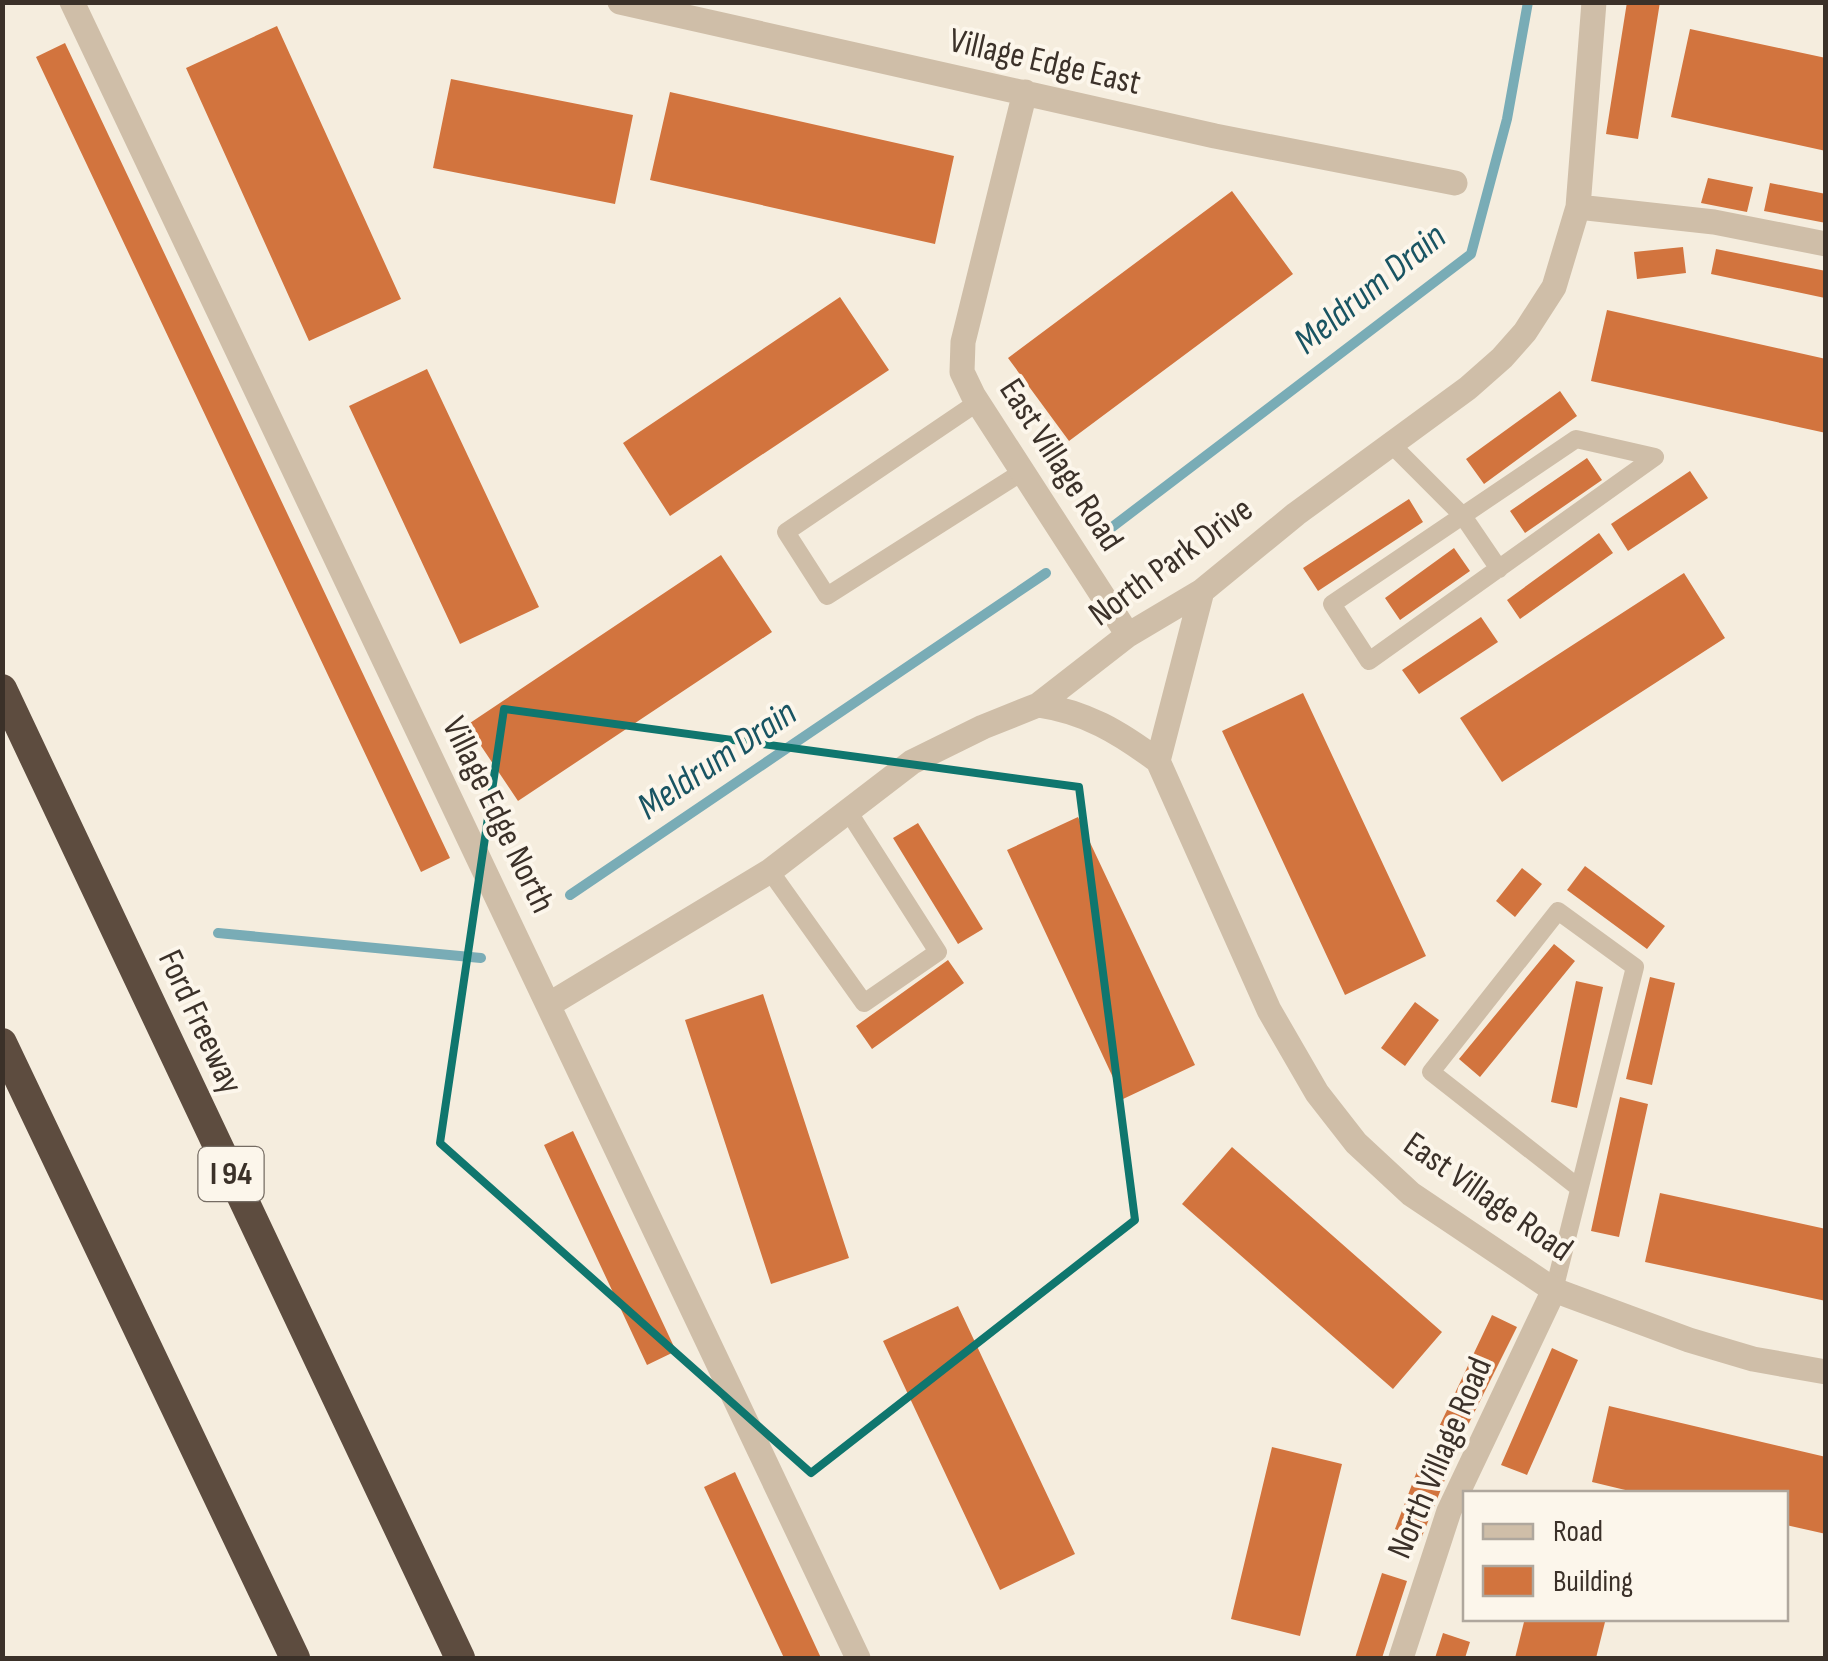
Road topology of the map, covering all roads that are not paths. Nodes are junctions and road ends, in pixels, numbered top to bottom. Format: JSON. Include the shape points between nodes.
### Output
{"nodes":[{"id":1,"x":72,"y":2,"type":"edge"},
{"id":2,"x":620,"y":2,"type":"edge"},
{"id":3,"x":1594,"y":2,"type":"edge"},
{"id":4,"x":1025,"y":92,"type":"junction"},
{"id":5,"x":1455,"y":183,"type":"dead end"},
{"id":6,"x":1578,"y":207,"type":"junction"},
{"id":7,"x":1826,"y":244,"type":"edge"},
{"id":8,"x":978,"y":402,"type":"junction"},
{"id":9,"x":1392,"y":445,"type":"junction"},
{"id":10,"x":1022,"y":472,"type":"junction"},
{"id":11,"x":1462,"y":516,"type":"junction"},
{"id":12,"x":1499,"y":568,"type":"junction"},
{"id":13,"x":1202,"y":591,"type":"junction"},
{"id":14,"x":1128,"y":635,"type":"junction"},
{"id":15,"x":2,"y":689,"type":"edge"},
{"id":16,"x":1038,"y":705,"type":"junction"},
{"id":17,"x":1158,"y":761,"type":"junction"},
{"id":18,"x":848,"y":811,"type":"junction"},
{"id":19,"x":770,"y":871,"type":"junction"},
{"id":20,"x":550,"y":1004,"type":"junction"},
{"id":21,"x":2,"y":1043,"type":"edge"},
{"id":22,"x":1580,"y":1188,"type":"junction"},
{"id":23,"x":1554,"y":1290,"type":"junction"},
{"id":24,"x":1826,"y":1372,"type":"edge"},
{"id":25,"x":295,"y":1658,"type":"edge"},
{"id":26,"x":460,"y":1658,"type":"edge"},
{"id":27,"x":858,"y":1658,"type":"edge"},
{"id":28,"x":1402,"y":1658,"type":"edge"}],
"edges":[{"from":1,"to":20,"type":"street","name":"Village Edge North"},
{"from":2,"to":4,"type":"street","name":"Village Edge East"},
{"from":3,"to":6,"type":"street","name":"North Park Drive"},
{"from":4,"to":5,"type":"street","name":"Village Edge East"},
{"from":4,"to":8,"type":"street","name":"East Village Road","via":[[963,342],[962,372]]},
{"from":6,"to":7,"type":"street","via":[[1714,222]]},
{"from":6,"to":9,"type":"street","name":"North Park Drive","via":[[1554,288],[1525,332],[1468,388]]},
{"from":8,"to":10,"type":"street","name":"East Village Road"},
{"from":8,"to":10,"type":"lane","via":[[786,532],[827,596]]},
{"from":9,"to":11,"type":"lane"},
{"from":9,"to":13,"type":"street","name":"North Park Drive"},
{"from":10,"to":14,"type":"street","name":"East Village Road"},
{"from":11,"to":12,"type":"lane"},
{"from":11,"to":12,"type":"lane","via":[[1332,604],[1369,662]]},
{"from":11,"to":12,"type":"lane","via":[[1576,439],[1655,457]]},
{"from":13,"to":14,"type":"street","name":"North Park Drive"},
{"from":13,"to":17,"type":"street"},
{"from":14,"to":16,"type":"street","name":"North Park Drive"},
{"from":15,"to":26,"type":"highway","name":"Ford Freeway","number":"I 94"},
{"from":16,"to":17,"type":"street","name":"East Village Road","via":[[1115,729]]},
{"from":16,"to":18,"type":"street","name":"North Park Drive","via":[[912,762]]},
{"from":17,"to":23,"type":"street","name":"East Village Road","via":[[1269,1010],[1317,1093],[1356,1143],[1411,1194]]},
{"from":18,"to":19,"type":"street","name":"North Park Drive"},
{"from":18,"to":19,"type":"lane","via":[[938,952],[864,1003]]},
{"from":19,"to":20,"type":"street","name":"North Park Drive"},
{"from":20,"to":27,"type":"street","name":"Village Edge North"},
{"from":21,"to":25,"type":"highway"},
{"from":22,"to":22,"type":"lane","via":[[1635,967],[1558,910],[1431,1072]]},
{"from":22,"to":23,"type":"lane"},
{"from":23,"to":24,"type":"street","name":"East Village Road","via":[[1690,1340]]},
{"from":23,"to":28,"type":"street","name":"North Village Road","via":[[1449,1511]]}]}
